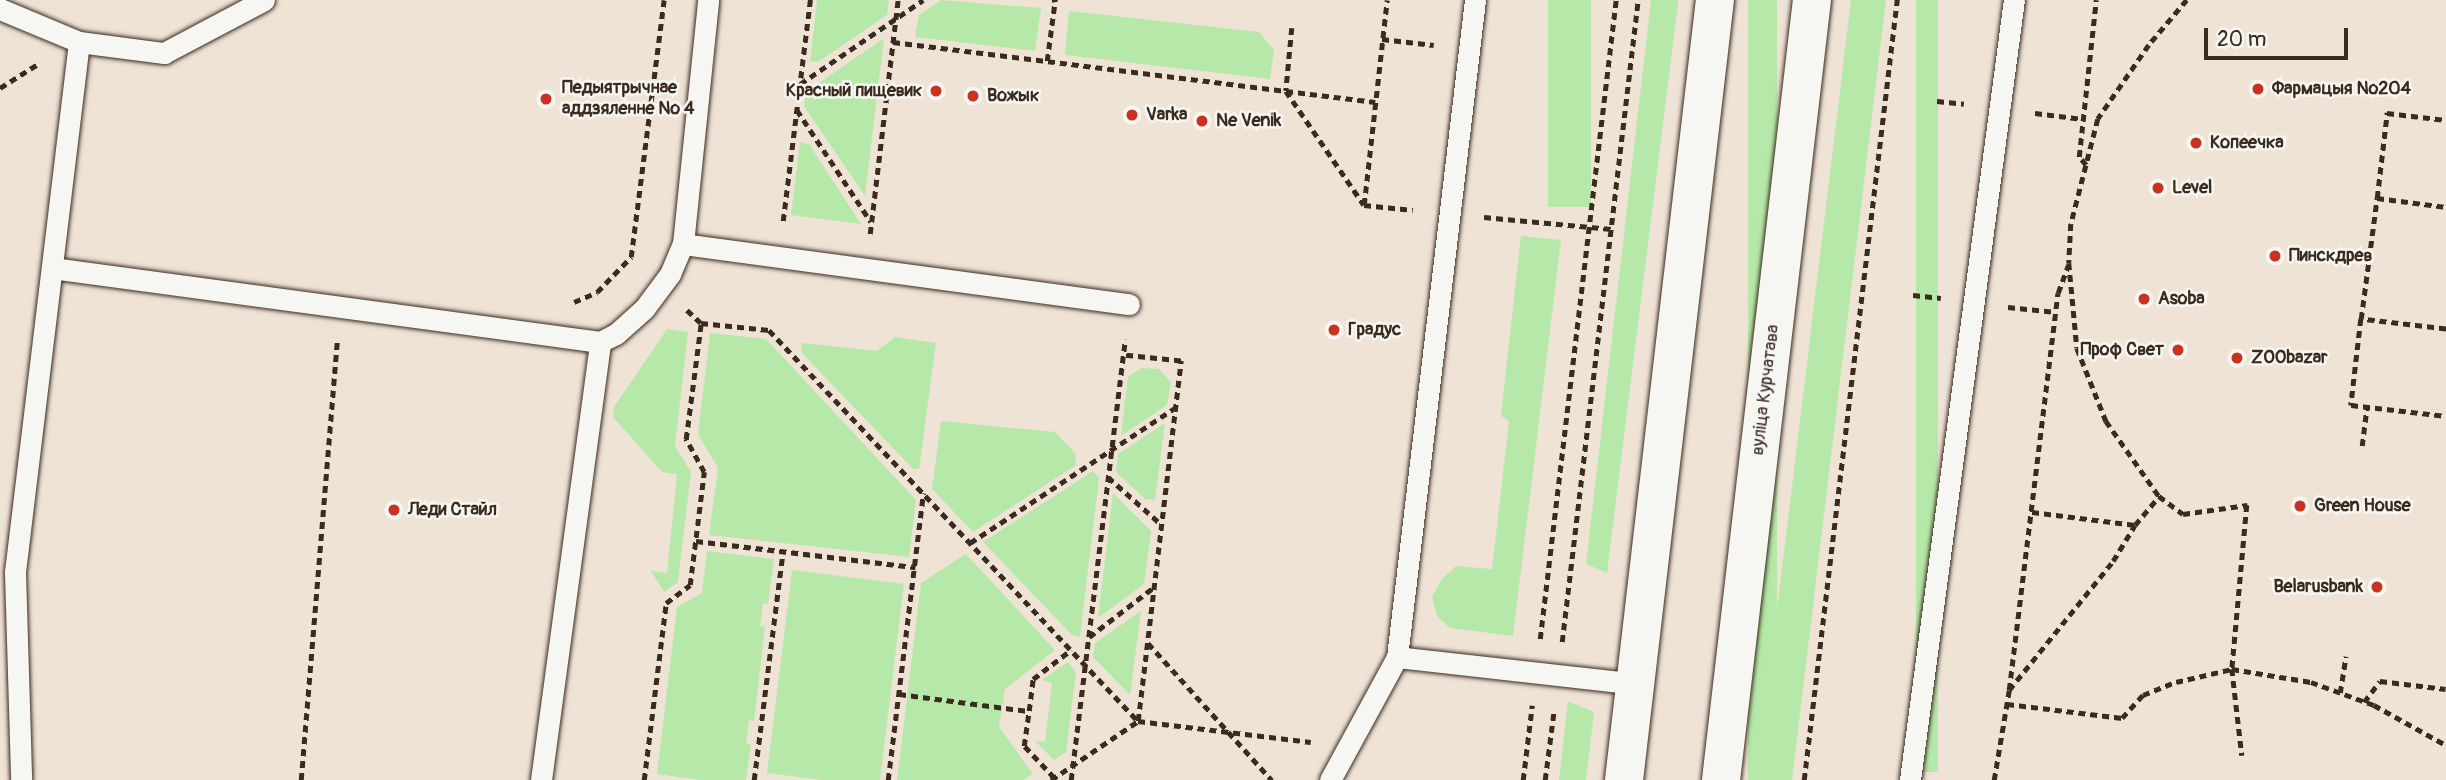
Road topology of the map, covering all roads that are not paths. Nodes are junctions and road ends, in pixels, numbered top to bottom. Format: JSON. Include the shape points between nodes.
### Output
{"nodes":[{"id":1,"x":264,"y":0,"type":"edge"},
{"id":2,"x":708,"y":0,"type":"edge"},
{"id":3,"x":1475,"y":0,"type":"edge"},
{"id":4,"x":1715,"y":0,"type":"edge"},
{"id":5,"x":1812,"y":0,"type":"edge"},
{"id":6,"x":2014,"y":0,"type":"edge"},
{"id":7,"x":0,"y":9,"type":"edge"},
{"id":8,"x":79,"y":42,"type":"junction"},
{"id":9,"x":683,"y":244,"type":"junction"},
{"id":10,"x":52,"y":268,"type":"junction"},
{"id":11,"x":1129,"y":304,"type":"road end"},
{"id":12,"x":600,"y":342,"type":"junction"},
{"id":13,"x":1397,"y":657,"type":"junction"},
{"id":14,"x":1636,"y":684,"type":"junction"},
{"id":15,"x":21,"y":780,"type":"edge"},
{"id":16,"x":541,"y":780,"type":"edge"},
{"id":17,"x":1330,"y":780,"type":"edge"},
{"id":18,"x":1624,"y":780,"type":"edge"},
{"id":19,"x":1721,"y":780,"type":"edge"},
{"id":20,"x":1910,"y":780,"type":"edge"}],
"edges":[{"from":1,"to":8,"type":"lane","via":[[164,53]]},
{"from":2,"to":9,"type":"lane"},
{"from":3,"to":13,"type":"lane"},
{"from":4,"to":14,"type":"main road"},
{"from":5,"to":19,"type":"main road","name":"вуліца Курчатава"},
{"from":6,"to":20,"type":"lane"},
{"from":7,"to":8,"type":"lane"},
{"from":8,"to":10,"type":"lane"},
{"from":9,"to":11,"type":"lane"},
{"from":9,"to":12,"type":"lane","via":[[670,275],[643,309]]},
{"from":10,"to":12,"type":"lane"},
{"from":10,"to":15,"type":"lane","via":[[15,572]]},
{"from":12,"to":16,"type":"lane"},
{"from":13,"to":14,"type":"lane"},
{"from":13,"to":17,"type":"lane"},
{"from":14,"to":18,"type":"main road"}]}
